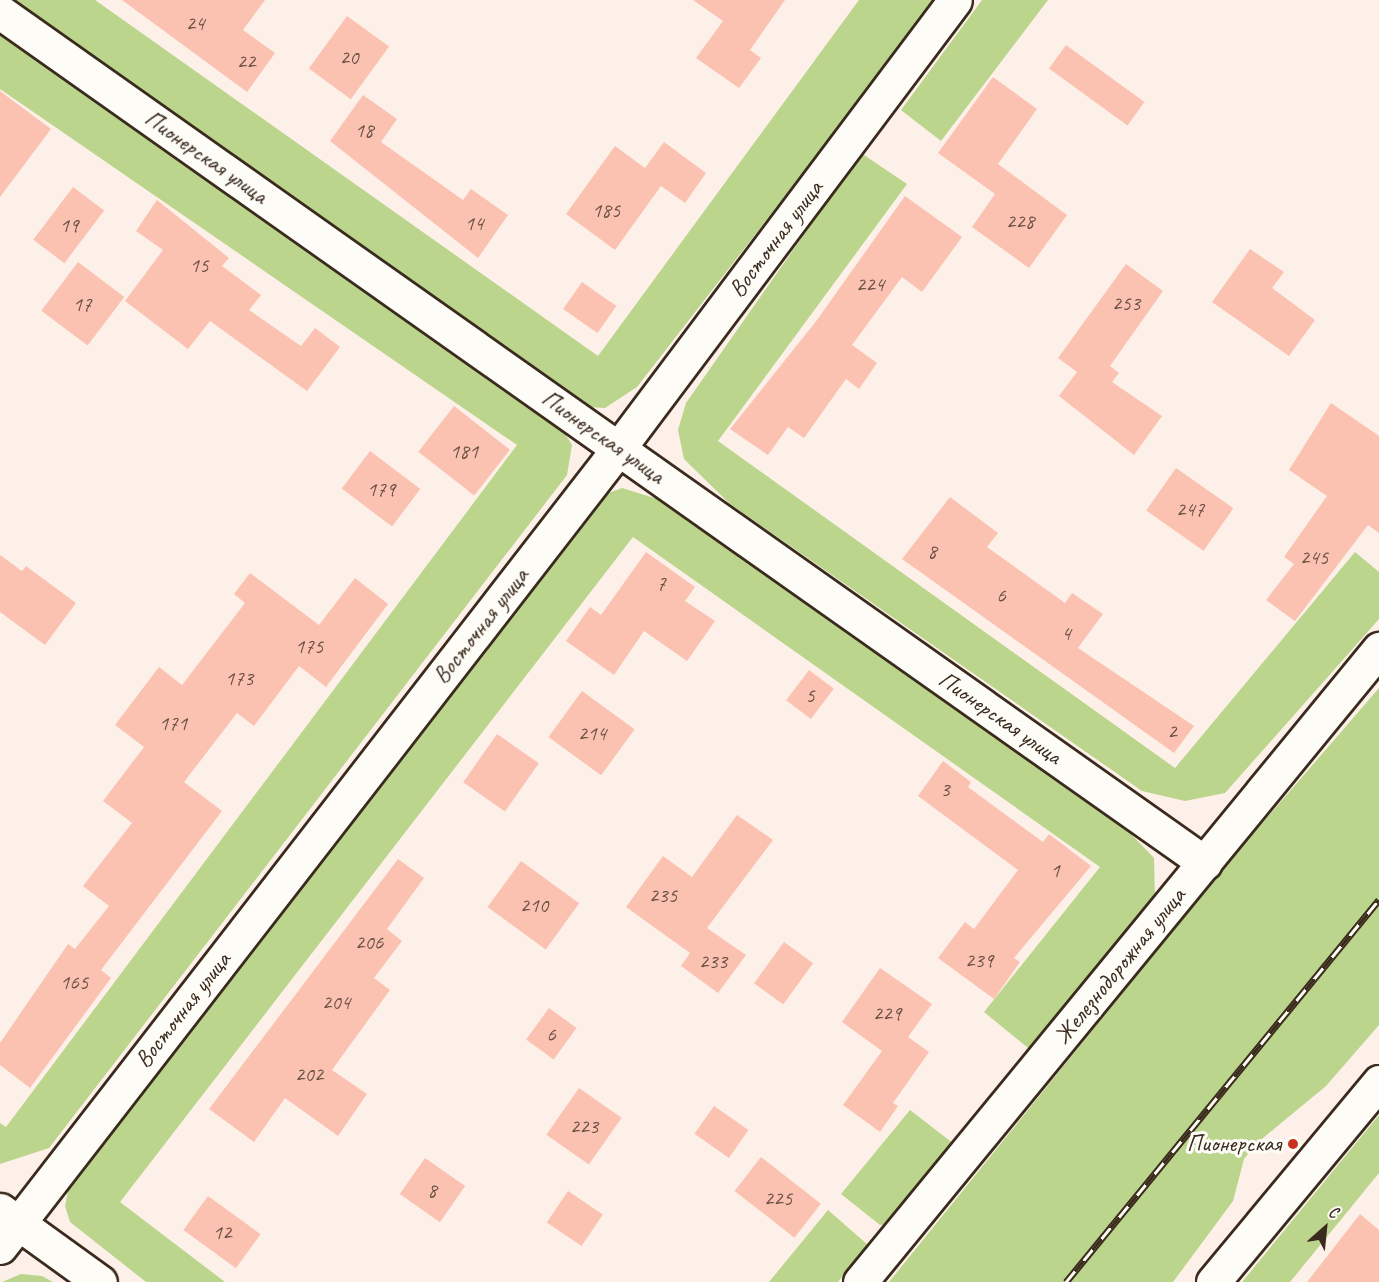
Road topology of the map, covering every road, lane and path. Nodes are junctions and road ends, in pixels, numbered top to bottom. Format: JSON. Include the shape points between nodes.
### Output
{"nodes":[{"id":1,"x":955,"y":0,"type":"edge"},
{"id":2,"x":0,"y":12,"type":"edge"},
{"id":3,"x":618,"y":449,"type":"junction"},
{"id":4,"x":1379,"y":649,"type":"edge"},
{"id":5,"x":1205,"y":863,"type":"junction"},
{"id":6,"x":1379,"y":1082,"type":"edge"},
{"id":7,"x":6,"y":1227,"type":"edge"},
{"id":8,"x":100,"y":1282,"type":"edge"},
{"id":9,"x":860,"y":1282,"type":"edge"},
{"id":10,"x":1213,"y":1282,"type":"edge"}],
"edges":[{"from":1,"to":3,"type":"street","name":"Восточная улица"},
{"from":2,"to":3,"type":"street","name":"Пионерская улица"},
{"from":3,"to":5,"type":"street","name":"Пионерская улица"},
{"from":3,"to":7,"type":"street","name":"Восточная улица"},
{"from":4,"to":5,"type":"street","name":"Железнодорожная улица"},
{"from":5,"to":9,"type":"street","name":"Железнодорожная улица"},
{"from":6,"to":10,"type":"street"},
{"from":7,"to":8,"type":"street"}]}
